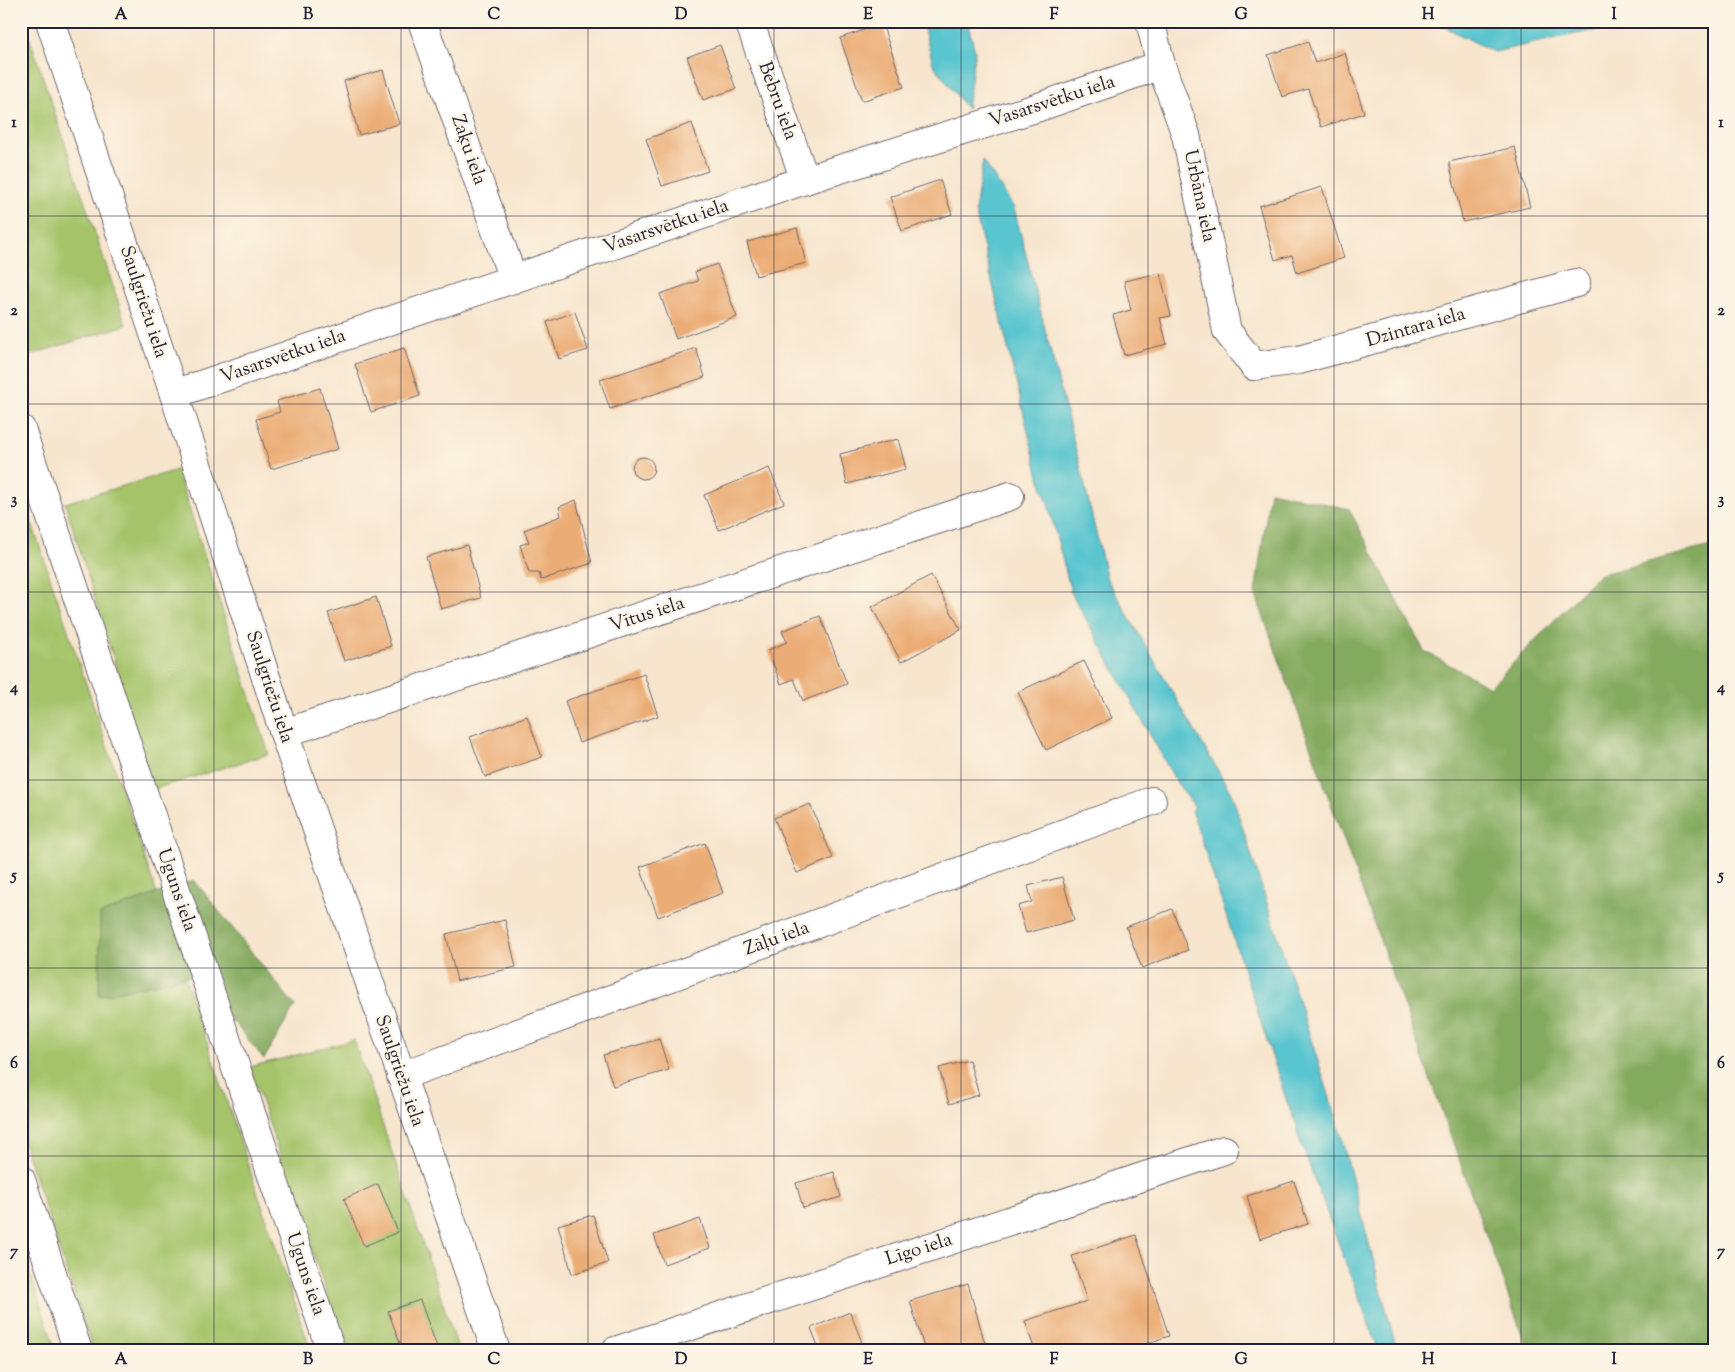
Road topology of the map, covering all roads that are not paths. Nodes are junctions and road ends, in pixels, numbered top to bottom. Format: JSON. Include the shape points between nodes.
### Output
{"nodes":[{"id":1,"x":50,"y":21,"type":"edge"},
{"id":2,"x":422,"y":21,"type":"edge"},
{"id":3,"x":749,"y":21,"type":"edge"},
{"id":4,"x":1150,"y":21,"type":"edge"},
{"id":5,"x":1161,"y":65,"type":"junction"},
{"id":6,"x":805,"y":180,"type":"junction"},
{"id":7,"x":513,"y":279,"type":"junction"},
{"id":8,"x":1576,"y":283,"type":"dead end"},
{"id":9,"x":1254,"y":366,"type":"joint"},
{"id":10,"x":174,"y":394,"type":"junction"},
{"id":11,"x":21,"y":429,"type":"edge"},
{"id":12,"x":1010,"y":496,"type":"dead end"},
{"id":13,"x":284,"y":733,"type":"junction"},
{"id":14,"x":1152,"y":801,"type":"dead end"},
{"id":15,"x":401,"y":1076,"type":"junction"},
{"id":16,"x":1224,"y":1150,"type":"dead end"},
{"id":17,"x":21,"y":1180,"type":"edge"},
{"id":18,"x":78,"y":1351,"type":"edge"},
{"id":19,"x":331,"y":1351,"type":"edge"},
{"id":20,"x":496,"y":1351,"type":"edge"},
{"id":21,"x":615,"y":1351,"type":"edge"}],
"edges":[{"from":1,"to":10,"type":"street","name":"Saulgriežu iela"},
{"from":2,"to":7,"type":"street","name":"Zaķu iela"},
{"from":3,"to":6,"type":"street","name":"Bebru iela"},
{"from":4,"to":5,"type":"street","name":"Urbāna iela"},
{"from":5,"to":6,"type":"street","name":"Vasarsvētku iela"},
{"from":5,"to":9,"type":"street","name":"Urbāna iela","via":[[1186,135],[1227,330]]},
{"from":6,"to":7,"type":"street","name":"Vasarsvētku iela"},
{"from":7,"to":10,"type":"street","name":"Vasarsvētku iela"},
{"from":8,"to":9,"type":"street","name":"Dzintara iela","via":[[1299,360]]},
{"from":10,"to":13,"type":"street","name":"Saulgriežu iela"},
{"from":11,"to":19,"type":"street","name":"Uguns iela"},
{"from":12,"to":13,"type":"street","name":"Vītus iela"},
{"from":13,"to":15,"type":"street","name":"Saulgriežu iela"},
{"from":14,"to":15,"type":"street","name":"Zāļu iela"},
{"from":15,"to":20,"type":"street","name":"Saulgriežu iela"},
{"from":16,"to":21,"type":"street","name":"Līgo iela"},
{"from":17,"to":18,"type":"street"}]}
